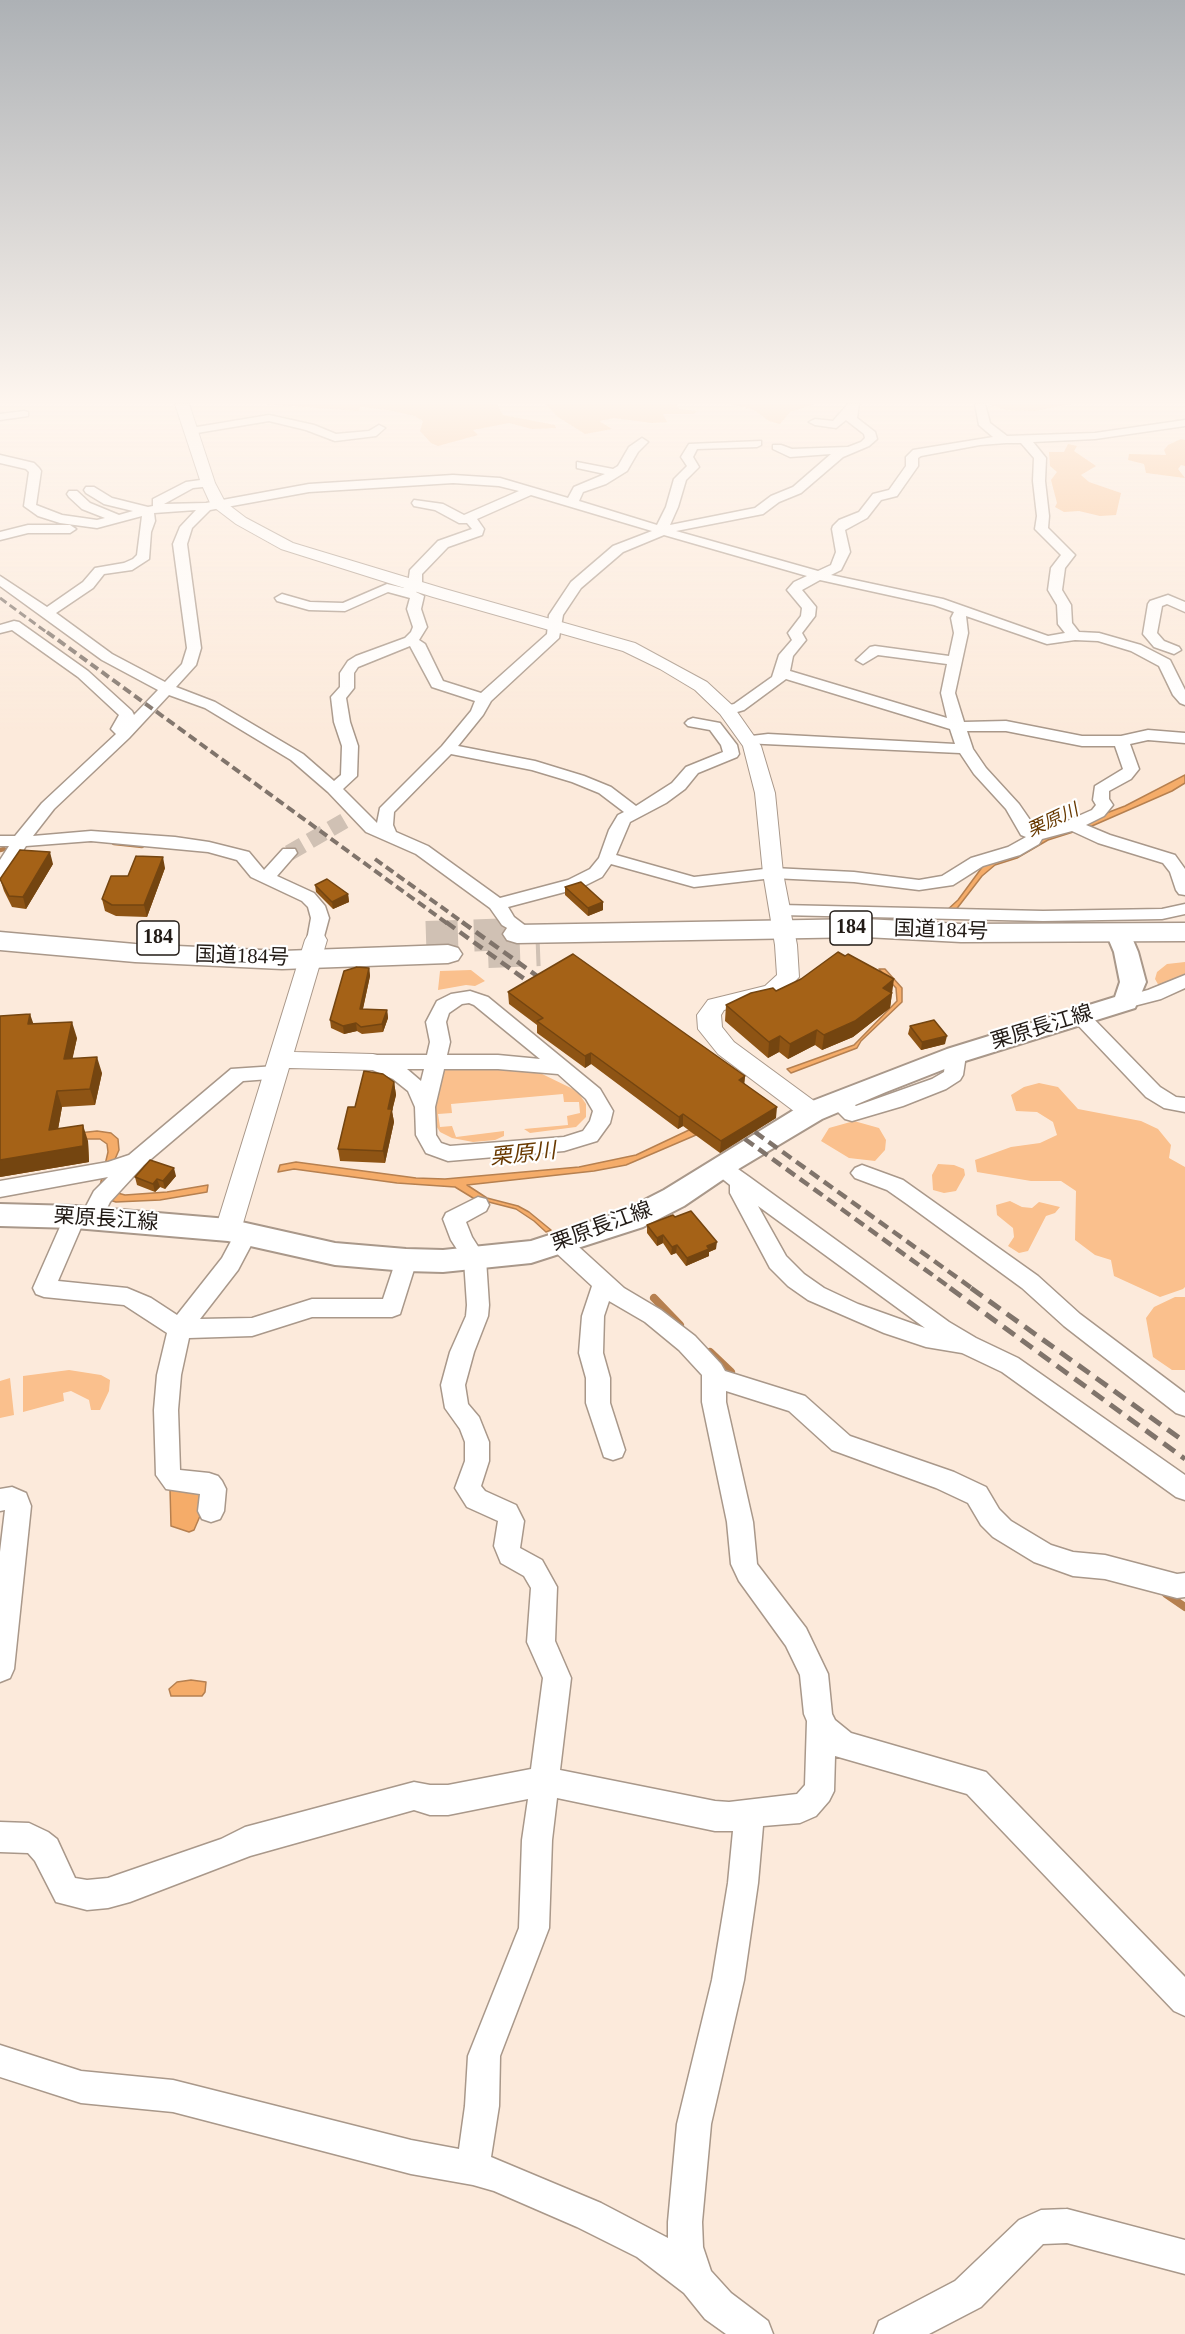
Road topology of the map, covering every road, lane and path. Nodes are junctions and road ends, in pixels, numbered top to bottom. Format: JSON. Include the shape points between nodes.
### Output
{"nodes":[{"id":1,"x":42,"y":513,"type":"edge"},
{"id":2,"x":106,"y":513,"type":"edge"},
{"id":3,"x":142,"y":513,"type":"edge"},
{"id":4,"x":153,"y":513,"type":"edge"},
{"id":5,"x":204,"y":513,"type":"edge"},
{"id":6,"x":226,"y":513,"type":"edge"},
{"id":7,"x":449,"y":513,"type":"edge"},
{"id":8,"x":483,"y":513,"type":"edge"},
{"id":9,"x":607,"y":513,"type":"edge"},
{"id":10,"x":669,"y":513,"type":"edge"},
{"id":11,"x":749,"y":513,"type":"edge"},
{"id":12,"x":865,"y":513,"type":"edge"},
{"id":13,"x":1043,"y":513,"type":"edge"},
{"id":14,"x":121,"y":518,"type":"junction"},
{"id":15,"x":470,"y":519,"type":"junction"},
{"id":16,"x":661,"y":530,"type":"junction"},
{"id":17,"x":0,"y":536,"type":"edge"},
{"id":18,"x":820,"y":576,"type":"junction"},
{"id":19,"x":0,"y":580,"type":"edge"},
{"id":20,"x":411,"y":589,"type":"junction"},
{"id":21,"x":282,"y":598,"type":"dead end"},
{"id":22,"x":1185,"y":608,"type":"edge"},
{"id":23,"x":962,"y":611,"type":"junction"},
{"id":24,"x":47,"y":613,"type":"junction"},
{"id":25,"x":553,"y":626,"type":"junction"},
{"id":26,"x":0,"y":629,"type":"edge"},
{"id":27,"x":1075,"y":636,"type":"junction"},
{"id":28,"x":410,"y":641,"type":"junction"},
{"id":29,"x":1173,"y":654,"type":"edge"},
{"id":30,"x":863,"y":660,"type":"dead end"},
{"id":31,"x":955,"y":661,"type":"junction"},
{"id":32,"x":782,"y":673,"type":"junction"},
{"id":33,"x":166,"y":689,"type":"junction"},
{"id":34,"x":484,"y":699,"type":"junction"},
{"id":35,"x":1185,"y":700,"type":"edge"},
{"id":36,"x":727,"y":710,"type":"junction"},
{"id":37,"x":693,"y":723,"type":"dead end"},
{"id":38,"x":957,"y":726,"type":"junction"},
{"id":39,"x":124,"y":735,"type":"junction"},
{"id":40,"x":1185,"y":738,"type":"edge"},
{"id":41,"x":1121,"y":741,"type":"junction"},
{"id":42,"x":751,"y":747,"type":"junction"},
{"id":43,"x":448,"y":749,"type":"junction"},
{"id":44,"x":965,"y":749,"type":"junction"},
{"id":45,"x":731,"y":754,"type":"junction"},
{"id":46,"x":334,"y":789,"type":"junction"},
{"id":47,"x":633,"y":812,"type":"junction"},
{"id":48,"x":1077,"y":827,"type":"junction"},
{"id":49,"x":1035,"y":836,"type":"junction"},
{"id":50,"x":389,"y":837,"type":"junction"},
{"id":51,"x":21,"y":840,"type":"junction"},
{"id":52,"x":0,"y":841,"type":"edge"},
{"id":53,"x":289,"y":853,"type":"tunnel mouth"},
{"id":54,"x":607,"y":858,"type":"junction"},
{"id":55,"x":0,"y":873,"type":"edge"},
{"id":56,"x":773,"y":873,"type":"junction"},
{"id":57,"x":267,"y":877,"type":"junction"},
{"id":58,"x":1185,"y":890,"type":"edge"},
{"id":59,"x":497,"y":904,"type":"junction"},
{"id":60,"x":1185,"y":909,"type":"edge"},
{"id":61,"x":0,"y":924,"type":"edge"},
{"id":62,"x":784,"y":928,"type":"junction"},
{"id":63,"x":1185,"y":932,"type":"edge"},
{"id":64,"x":528,"y":939,"type":"joint"},
{"id":65,"x":0,"y":941,"type":"edge"},
{"id":66,"x":1122,"y":942,"type":"junction"},
{"id":67,"x":437,"y":946,"type":"tunnel mouth"},
{"id":68,"x":1185,"y":949,"type":"edge"},
{"id":69,"x":314,"y":950,"type":"junction"},
{"id":70,"x":1185,"y":981,"type":"edge"},
{"id":71,"x":1126,"y":1002,"type":"junction"},
{"id":72,"x":1081,"y":1017,"type":"junction"},
{"id":73,"x":435,"y":1061,"type":"junction"},
{"id":74,"x":373,"y":1062,"type":"junction"},
{"id":75,"x":278,"y":1066,"type":"junction"},
{"id":76,"x":563,"y":1068,"type":"junction"},
{"id":77,"x":1185,"y":1105,"type":"edge"},
{"id":78,"x":425,"y":1107,"type":"junction"},
{"id":79,"x":825,"y":1107,"type":"junction"},
{"id":80,"x":137,"y":1160,"type":"junction"},
{"id":81,"x":862,"y":1173,"type":"dead end"},
{"id":82,"x":731,"y":1174,"type":"junction"},
{"id":83,"x":0,"y":1189,"type":"edge"},
{"id":84,"x":478,"y":1205,"type":"dead end"},
{"id":85,"x":0,"y":1215,"type":"edge"},
{"id":86,"x":83,"y":1217,"type":"junction"},
{"id":87,"x":237,"y":1232,"type":"junction"},
{"id":88,"x":561,"y":1244,"type":"junction"},
{"id":89,"x":475,"y":1259,"type":"junction"},
{"id":90,"x":406,"y":1260,"type":"junction"},
{"id":91,"x":604,"y":1284,"type":"junction"},
{"id":92,"x":179,"y":1329,"type":"junction"},
{"id":93,"x":968,"y":1345,"type":"junction"},
{"id":94,"x":715,"y":1378,"type":"junction"},
{"id":95,"x":1185,"y":1406,"type":"edge"},
{"id":96,"x":613,"y":1450,"type":"dead end"},
{"id":97,"x":1185,"y":1489,"type":"edge"},
{"id":98,"x":0,"y":1500,"type":"edge"},
{"id":99,"x":211,"y":1511,"type":"dead end"},
{"id":100,"x":1185,"y":1585,"type":"edge"},
{"id":101,"x":0,"y":1669,"type":"edge"},
{"id":102,"x":820,"y":1723,"type":"junction"},
{"id":103,"x":544,"y":1781,"type":"junction"},
{"id":104,"x":749,"y":1813,"type":"junction"},
{"id":105,"x":0,"y":1837,"type":"edge"},
{"id":106,"x":1185,"y":2000,"type":"edge"},
{"id":107,"x":0,"y":2061,"type":"edge"},
{"id":108,"x":473,"y":2168,"type":"junction"},
{"id":109,"x":1185,"y":2257,"type":"edge"},
{"id":110,"x":696,"y":2281,"type":"junction"},
{"id":111,"x":754,"y":2334,"type":"edge"},
{"id":112,"x":892,"y":2334,"type":"edge"}],
"edges":[{"from":1,"to":14,"type":"street","via":[[85,524]]},
{"from":2,"to":14,"type":"street"},
{"from":3,"to":14,"type":"street"},
{"from":4,"to":24,"type":"street","via":[[144,556],[138,562],[100,571],[88,585]]},
{"from":5,"to":33,"type":"street","via":[[186,527],[180,544],[194,648],[189,665]]},
{"from":6,"to":20,"type":"street","via":[[287,546]]},
{"from":7,"to":15,"type":"street"},
{"from":8,"to":15,"type":"street"},
{"from":9,"to":16,"type":"street"},
{"from":10,"to":16,"type":"street"},
{"from":11,"to":16,"type":"street"},
{"from":12,"to":18,"type":"street","via":[[838,529],[841,560]]},
{"from":13,"to":27,"type":"street","via":[[1041,529],[1068,555],[1058,568],[1055,590],[1064,605],[1065,624]]},
{"from":14,"to":17,"type":"street","via":[[126,519],[98,529],[36,529]]},
{"from":15,"to":20,"type":"street","via":[[477,532],[443,544],[414,573]]},
{"from":16,"to":18,"type":"street"},
{"from":16,"to":25,"type":"street","via":[[606,558],[576,585]]},
{"from":18,"to":23,"type":"street","via":[[919,597]]},
{"from":18,"to":32,"type":"street","via":[[794,590],[808,607],[808,616],[795,633],[799,640],[786,655]]},
{"from":19,"to":24,"type":"street"},
{"from":20,"to":21,"type":"street","via":[[387,588],[345,607],[309,606]]},
{"from":20,"to":25,"type":"street"},
{"from":20,"to":28,"type":"street","via":[[417,597],[414,609],[420,627]]},
{"from":22,"to":29,"type":"street","via":[[1168,599],[1155,604],[1150,634]]},
{"from":23,"to":27,"type":"street","via":[[1047,640]]},
{"from":23,"to":31,"type":"street"},
{"from":24,"to":33,"type":"street","via":[[107,657]]},
{"from":25,"to":34,"type":"street","via":[[554,634]]},
{"from":25,"to":36,"type":"street","via":[[629,647],[700,686]]},
{"from":26,"to":39,"type":"street","via":[[14,625],[83,674],[127,714],[119,729]]},
{"from":27,"to":29,"type":"street"},
{"from":28,"to":34,"type":"street","via":[[418,644],[437,684]]},
{"from":28,"to":46,"type":"street","via":[[361,659],[346,673],[347,688],[338,698],[350,746],[349,776]]},
{"from":29,"to":35,"type":"street","via":[[1165,663]]},
{"from":30,"to":31,"type":"street","via":[[875,650]]},
{"from":31,"to":38,"type":"street","via":[[948,693]]},
{"from":32,"to":36,"type":"street","via":[[778,680],[739,707]]},
{"from":32,"to":38,"type":"street"},
{"from":33,"to":39,"type":"street"},
{"from":33,"to":46,"type":"street","via":[[210,705],[278,745]]},
{"from":34,"to":43,"type":"street"},
{"from":36,"to":42,"type":"street"},
{"from":37,"to":45,"type":"street","via":[[715,726]]},
{"from":38,"to":41,"type":"street","via":[[1006,726],[1082,741]]},
{"from":38,"to":44,"type":"street"},
{"from":39,"to":51,"type":"street","via":[[48,806]]},
{"from":40,"to":41,"type":"street","via":[[1148,735]]},
{"from":41,"to":48,"type":"street","via":[[1131,770],[1101,789],[1101,800],[1106,805]]},
{"from":42,"to":44,"type":"street","via":[[768,739]]},
{"from":42,"to":45,"type":"street"},
{"from":42,"to":56,"type":"street","via":[[765,793]]},
{"from":43,"to":47,"type":"street","via":[[535,766],[589,783],[615,796]]},
{"from":43,"to":50,"type":"street","via":[[386,811]]},
{"from":44,"to":49,"type":"street","via":[[1013,807],[1027,831]]},
{"from":45,"to":47,"type":"street","via":[[692,770],[660,800]]},
{"from":46,"to":50,"type":"street","via":[[354,815]]},
{"from":47,"to":54,"type":"street","via":[[616,830]]},
{"from":48,"to":49,"type":"street"},
{"from":48,"to":58,"type":"street","via":[[1169,859]]},
{"from":49,"to":56,"type":"street","via":[[1014,851],[976,862],[946,881],[932,884]]},
{"from":50,"to":59,"type":"street","via":[[422,850]]},
{"from":51,"to":52,"type":"street"},
{"from":51,"to":55,"type":"street"},
{"from":51,"to":57,"type":"street","via":[[91,836],[209,847],[243,856],[257,873]]},
{"from":53,"to":57,"type":"street"},
{"from":54,"to":56,"type":"street","via":[[694,882]]},
{"from":54,"to":59,"type":"street","via":[[596,873],[574,884]]},
{"from":56,"to":62,"type":"street"},
{"from":57,"to":69,"type":"street","via":[[308,897],[315,906],[320,918]]},
{"from":59,"to":64,"type":"street","via":[[508,921]]},
{"from":60,"to":62,"type":"street","via":[[1162,914]]},
{"from":61,"to":69,"type":"highway","name":"国道184号","number":"184"},
{"from":62,"to":64,"type":"highway","name":"国道184号","number":"184"},
{"from":62,"to":66,"type":"highway","name":"国道184号","number":"184","via":[[870,944],[970,950]]},
{"from":62,"to":79,"type":"street","via":[[788,977],[773,990],[716,1005],[709,1015],[710,1029],[726,1048]]},
{"from":63,"to":66,"type":"highway","name":"国道184号","number":"184"},
{"from":65,"to":69,"type":"highway","name":"国道184号","number":"184","via":[[135,953]]},
{"from":66,"to":68,"type":"highway","name":"国道184号","number":"184"},
{"from":66,"to":71,"type":"main road","via":[[1133,982]]},
{"from":67,"to":69,"type":"highway","name":"国道184号","number":"184"},
{"from":69,"to":75,"type":"street"},
{"from":70,"to":71,"type":"street"},
{"from":71,"to":72,"type":"main road","name":"栗原長江線"},
{"from":72,"to":77,"type":"street","via":[[1153,1092],[1171,1103]]},
{"from":72,"to":79,"type":"main road","name":"栗原長江線","via":[[956,1055]]},
{"from":73,"to":74,"type":"street"},
{"from":73,"to":76,"type":"street"},
{"from":73,"to":76,"type":"street","via":[[440,1042],[436,1022],[439,1013],[444,1005],[458,998],[470,998],[481,1001]]},
{"from":73,"to":78,"type":"street"},
{"from":74,"to":75,"type":"street"},
{"from":74,"to":78,"type":"street","via":[[400,1074],[416,1087]]},
{"from":75,"to":80,"type":"street","via":[[238,1074]]},
{"from":75,"to":87,"type":"street"},
{"from":76,"to":78,"type":"street","via":[[593,1094],[603,1111],[590,1136],[564,1144],[448,1154],[433,1148],[426,1134]]},
{"from":79,"to":82,"type":"main road","name":"栗原長江線"},
{"from":80,"to":83,"type":"street","via":[[105,1170]]},
{"from":80,"to":86,"type":"street"},
{"from":81,"to":95,"type":"street","via":[[895,1185],[915,1198],[1030,1282],[1080,1326]]},
{"from":82,"to":88,"type":"main road","name":"栗原長江線","via":[[633,1219]]},
{"from":82,"to":93,"type":"street"},
{"from":82,"to":93,"type":"street","via":[[778,1262],[796,1280],[892,1328]]},
{"from":84,"to":89,"type":"street","via":[[454,1219]]},
{"from":85,"to":86,"type":"main road","name":"栗原長江線"},
{"from":86,"to":87,"type":"main road","name":"栗原長江線"},
{"from":86,"to":92,"type":"street","via":[[44,1288],[127,1297]]},
{"from":87,"to":90,"type":"main road","name":"栗原長江線","via":[[335,1254]]},
{"from":87,"to":92,"type":"street","via":[[230,1264]]},
{"from":88,"to":89,"type":"main road","name":"栗原長江線"},
{"from":88,"to":91,"type":"street"},
{"from":89,"to":90,"type":"main road","name":"栗原長江線"},
{"from":89,"to":103,"type":"street","via":[[477,1316],[455,1376],[454,1401],[477,1442],[477,1461],[468,1484],[470,1492],[507,1513],[511,1521],[507,1546],[510,1555],[534,1569],[544,1587],[541,1642],[557,1678]]},
{"from":90,"to":92,"type":"street","via":[[392,1308],[312,1308],[252,1327]]},
{"from":91,"to":94,"type":"street","via":[[687,1343],[709,1365]]},
{"from":91,"to":96,"type":"street","via":[[593,1316],[591,1353],[598,1378],[598,1402]]},
{"from":92,"to":99,"type":"street","via":[[166,1410],[168,1475],[176,1481],[208,1484],[213,1489]]},
{"from":93,"to":97,"type":"street","via":[[1010,1365]]},
{"from":94,"to":100,"type":"street","via":[[797,1403],[841,1443],[977,1495],[1002,1529],[1043,1554],[1073,1564]]},
{"from":94,"to":102,"type":"street","via":[[714,1402],[740,1522],[744,1564],[796,1637],[814,1674]]},
{"from":98,"to":101,"type":"street","via":[[12,1498],[18,1506]]},
{"from":102,"to":104,"type":"street","via":[[819,1791],[800,1808]]},
{"from":102,"to":106,"type":"street","via":[[843,1745],[976,1782]]},
{"from":103,"to":104,"type":"street","via":[[715,1816]]},
{"from":103,"to":105,"type":"street","via":[[448,1800],[403,1797],[245,1842],[108,1893],[87,1895],[68,1891],[38,1842]]},
{"from":103,"to":108,"type":"street","via":[[534,1928],[484,2056]]},
{"from":104,"to":110,"type":"street","via":[[728,1980],[694,2124],[685,2222],[686,2247]]},
{"from":107,"to":108,"type":"street","via":[[81,2087],[173,2096],[411,2157]]},
{"from":108,"to":110,"type":"street","via":[[589,2215],[649,2245]]},
{"from":109,"to":112,"type":"street","via":[[1067,2226],[1041,2227],[1031,2232],[968,2294]]},
{"from":110,"to":111,"type":"street","via":[[718,2306]]}]}
